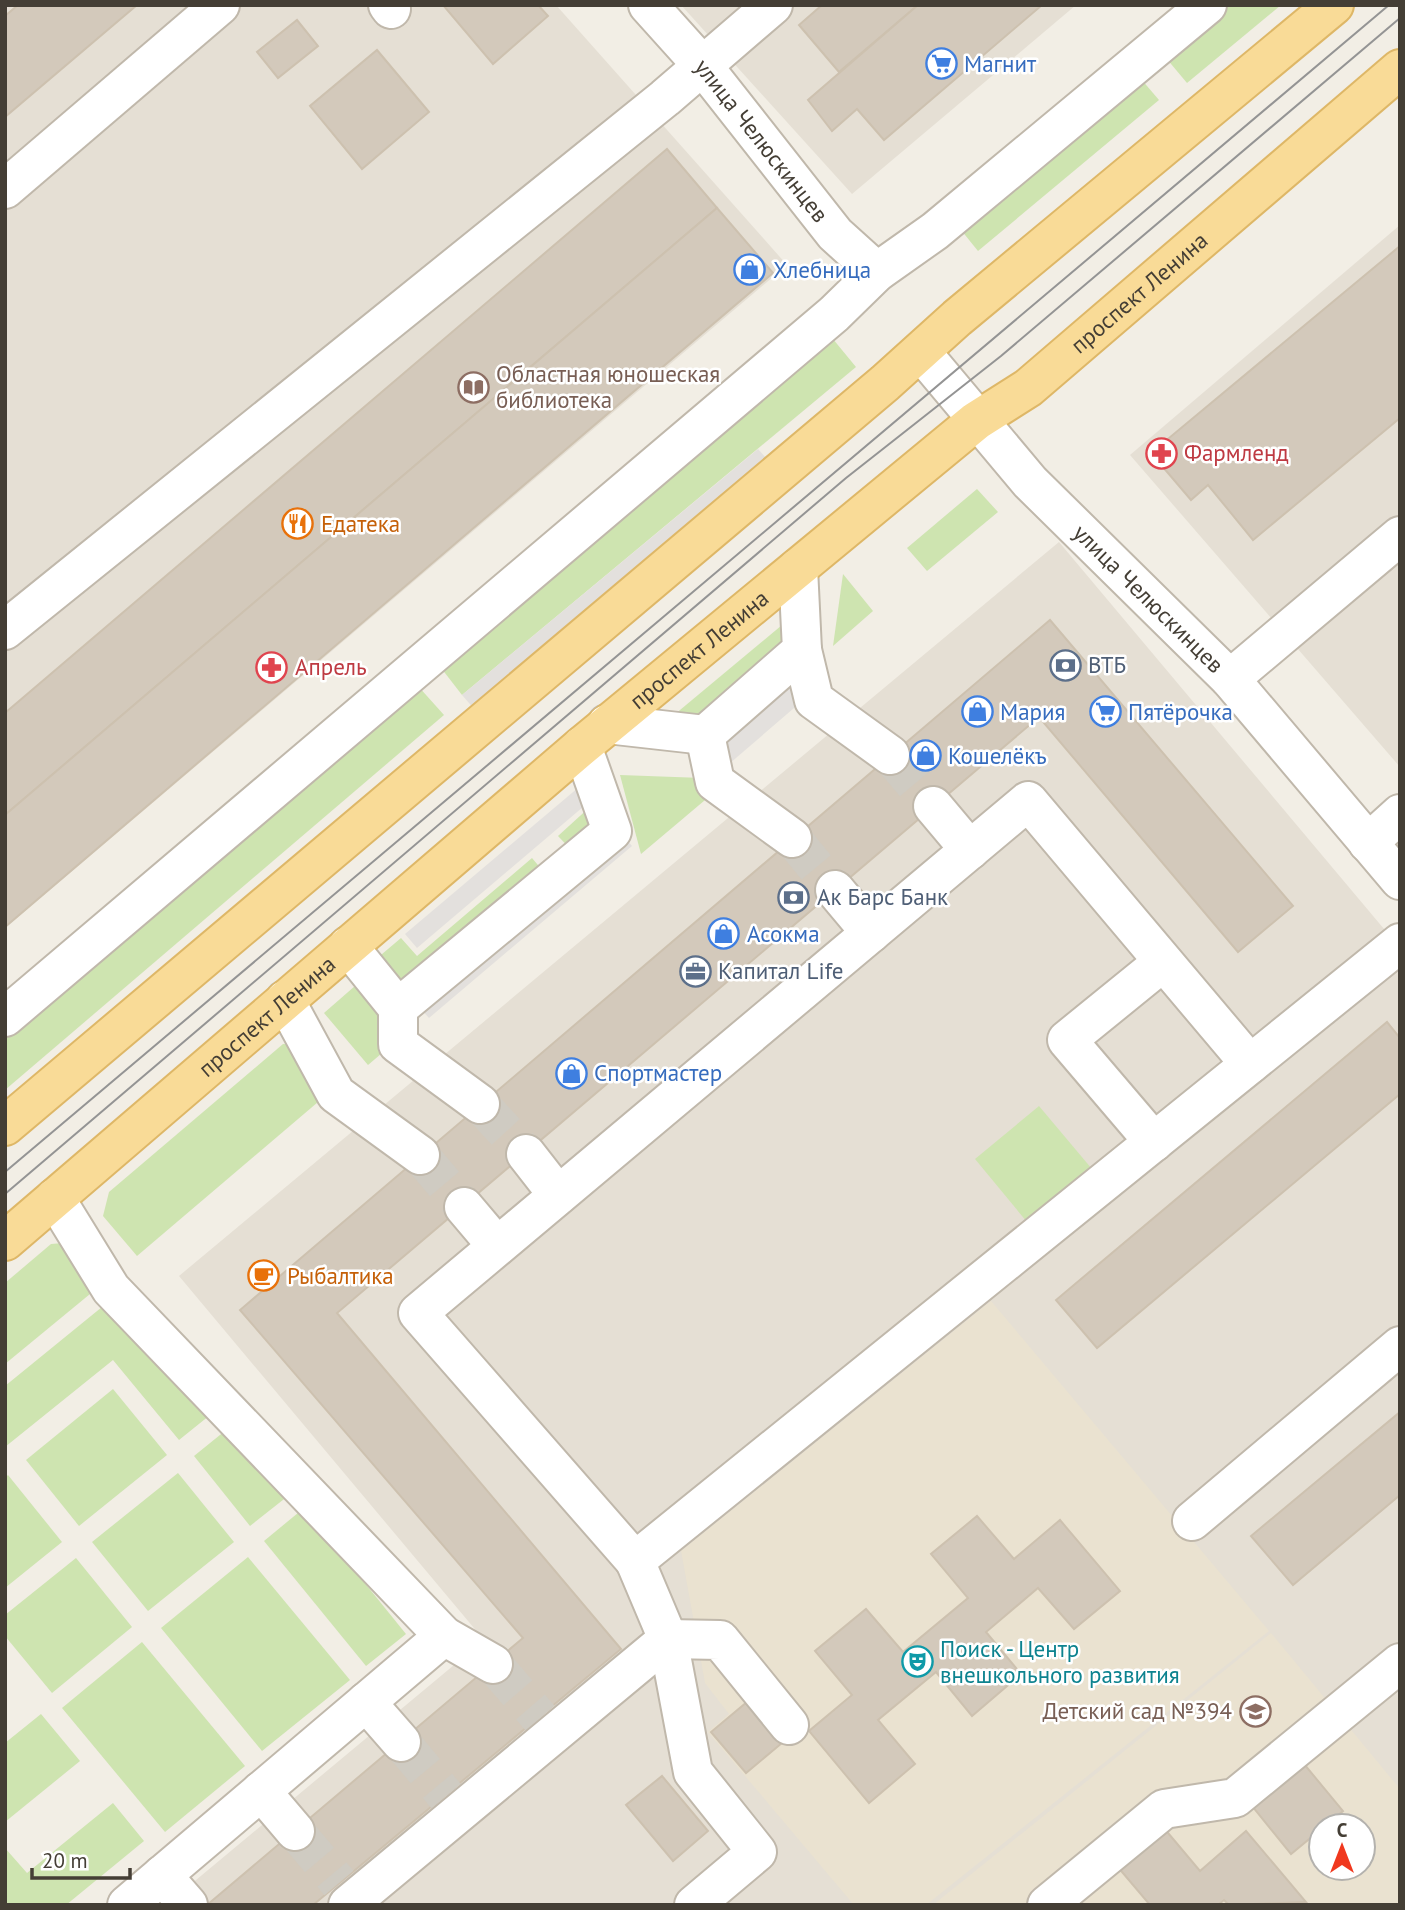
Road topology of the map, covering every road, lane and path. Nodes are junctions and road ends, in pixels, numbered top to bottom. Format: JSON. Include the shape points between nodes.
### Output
{"nodes":[{"id":1,"x":220,"y":5,"type":"edge"},
{"id":2,"x":648,"y":5,"type":"edge"},
{"id":3,"x":773,"y":5,"type":"edge"},
{"id":4,"x":1207,"y":5,"type":"edge"},
{"id":5,"x":1334,"y":5,"type":"edge"},
{"id":6,"x":702,"y":65,"type":"junction"},
{"id":7,"x":1400,"y":69,"type":"edge"},
{"id":8,"x":5,"y":189,"type":"edge"},
{"id":9,"x":877,"y":272,"type":"junction"},
{"id":10,"x":920,"y":352,"type":"junction"},
{"id":11,"x":976,"y":421,"type":"junction"},
{"id":12,"x":1400,"y":536,"type":"edge"},
{"id":13,"x":798,"y":568,"type":"junction"},
{"id":14,"x":5,"y":629,"type":"edge"},
{"id":15,"x":802,"y":650,"type":"junction"},
{"id":16,"x":1230,"y":679,"type":"junction"},
{"id":17,"x":594,"y":735,"type":"junction"},
{"id":18,"x":705,"y":735,"type":"junction"},
{"id":19,"x":890,"y":755,"type":"tunnel mouth"},
{"id":20,"x":933,"y":806,"type":"tunnel mouth"},
{"id":21,"x":1400,"y":814,"type":"edge"},
{"id":22,"x":792,"y":838,"type":"tunnel mouth"},
{"id":23,"x":1368,"y":843,"type":"junction"},
{"id":24,"x":970,"y":850,"type":"junction"},
{"id":25,"x":1400,"y":880,"type":"edge"},
{"id":26,"x":835,"y":890,"type":"tunnel mouth"},
{"id":27,"x":871,"y":933,"type":"junction"},
{"id":28,"x":1400,"y":943,"type":"edge"},
{"id":29,"x":348,"y":946,"type":"junction"},
{"id":30,"x":1163,"y":962,"type":"junction"},
{"id":31,"x":285,"y":1000,"type":"junction"},
{"id":32,"x":398,"y":1008,"type":"junction"},
{"id":33,"x":5,"y":1017,"type":"edge"},
{"id":34,"x":1251,"y":1064,"type":"junction"},
{"id":35,"x":480,"y":1104,"type":"tunnel mouth"},
{"id":36,"x":5,"y":1126,"type":"edge"},
{"id":37,"x":1154,"y":1142,"type":"junction"},
{"id":38,"x":526,"y":1154,"type":"tunnel mouth"},
{"id":39,"x":420,"y":1155,"type":"tunnel mouth"},
{"id":40,"x":558,"y":1195,"type":"junction"},
{"id":41,"x":55,"y":1198,"type":"junction"},
{"id":42,"x":464,"y":1207,"type":"tunnel mouth"},
{"id":43,"x":5,"y":1241,"type":"edge"},
{"id":44,"x":497,"y":1246,"type":"junction"},
{"id":45,"x":1400,"y":1346,"type":"edge"},
{"id":46,"x":1192,"y":1521,"type":"dead end"},
{"id":47,"x":635,"y":1561,"type":"junction"},
{"id":48,"x":444,"y":1636,"type":"junction"},
{"id":49,"x":668,"y":1639,"type":"junction"},
{"id":50,"x":1400,"y":1663,"type":"edge"},
{"id":51,"x":493,"y":1664,"type":"tunnel mouth"},
{"id":52,"x":366,"y":1702,"type":"junction"},
{"id":53,"x":789,"y":1725,"type":"dead end"},
{"id":54,"x":401,"y":1742,"type":"tunnel mouth"},
{"id":55,"x":261,"y":1791,"type":"junction"},
{"id":56,"x":295,"y":1831,"type":"tunnel mouth"},
{"id":57,"x":162,"y":1875,"type":"junction"},
{"id":58,"x":347,"y":1896,"type":"edge"},
{"id":59,"x":127,"y":1905,"type":"edge"},
{"id":60,"x":188,"y":1905,"type":"edge"},
{"id":61,"x":694,"y":1905,"type":"edge"},
{"id":62,"x":1046,"y":1905,"type":"edge"}],
"edges":[{"from":1,"to":8,"type":"street"},
{"from":2,"to":6,"type":"street","name":"улица Челюскинцев"},
{"from":3,"to":6,"type":"street"},
{"from":4,"to":9,"type":"street","via":[[935,231]]},
{"from":5,"to":10,"type":"main road"},
{"from":6,"to":9,"type":"street","name":"улица Челюскинцев","via":[[835,234]]},
{"from":6,"to":14,"type":"street"},
{"from":7,"to":11,"type":"main road","name":"проспект Ленина","via":[[1028,388]]},
{"from":9,"to":33,"type":"street","via":[[814,332]]},
{"from":10,"to":11,"type":"street","name":"улица Челюскинцев"},
{"from":10,"to":36,"type":"main road"},
{"from":11,"to":13,"type":"main road","name":"проспект Ленина"},
{"from":11,"to":16,"type":"street","name":"улица Челюскинцев","via":[[1030,482]]},
{"from":12,"to":16,"type":"street"},
{"from":13,"to":15,"type":"street"},
{"from":13,"to":17,"type":"main road","name":"проспект Ленина"},
{"from":15,"to":18,"type":"street"},
{"from":15,"to":19,"type":"street","via":[[814,700]]},
{"from":16,"to":23,"type":"street","name":"улица Челюскинцев"},
{"from":17,"to":18,"type":"street"},
{"from":17,"to":29,"type":"main road","name":"проспект Ленина"},
{"from":17,"to":32,"type":"street","via":[[612,831]]},
{"from":18,"to":22,"type":"street","via":[[715,782]]},
{"from":20,"to":24,"type":"street"},
{"from":21,"to":23,"type":"street"},
{"from":23,"to":25,"type":"street","name":"улица Челюскинцев"},
{"from":24,"to":27,"type":"street"},
{"from":24,"to":30,"type":"street","via":[[1028,801]]},
{"from":26,"to":27,"type":"street"},
{"from":27,"to":40,"type":"street"},
{"from":28,"to":34,"type":"street"},
{"from":29,"to":31,"type":"main road","name":"проспект Ленина"},
{"from":29,"to":32,"type":"street"},
{"from":30,"to":34,"type":"street"},
{"from":30,"to":37,"type":"street","via":[[1067,1040]]},
{"from":31,"to":39,"type":"street","via":[[336,1094]]},
{"from":31,"to":41,"type":"main road","name":"проспект Ленина"},
{"from":32,"to":35,"type":"street","via":[[398,1044]]},
{"from":34,"to":37,"type":"street"},
{"from":37,"to":47,"type":"street"},
{"from":38,"to":40,"type":"street"},
{"from":40,"to":44,"type":"street"},
{"from":41,"to":43,"type":"main road","name":"проспект Ленина"},
{"from":41,"to":48,"type":"street","via":[[111,1289]]},
{"from":42,"to":44,"type":"street"},
{"from":44,"to":47,"type":"street","via":[[418,1313]]},
{"from":45,"to":46,"type":"street"},
{"from":47,"to":49,"type":"street"},
{"from":48,"to":51,"type":"street"},
{"from":48,"to":52,"type":"street"},
{"from":49,"to":53,"type":"street","via":[[720,1640]]},
{"from":49,"to":58,"type":"street","via":[[546,1726]]},
{"from":49,"to":61,"type":"street","via":[[693,1773],[757,1852]]},
{"from":50,"to":62,"type":"street","via":[[1235,1798],[1164,1809]]},
{"from":52,"to":54,"type":"street"},
{"from":52,"to":55,"type":"street"},
{"from":55,"to":56,"type":"street"},
{"from":55,"to":57,"type":"street"},
{"from":57,"to":59,"type":"street"},
{"from":57,"to":60,"type":"street"}]}
